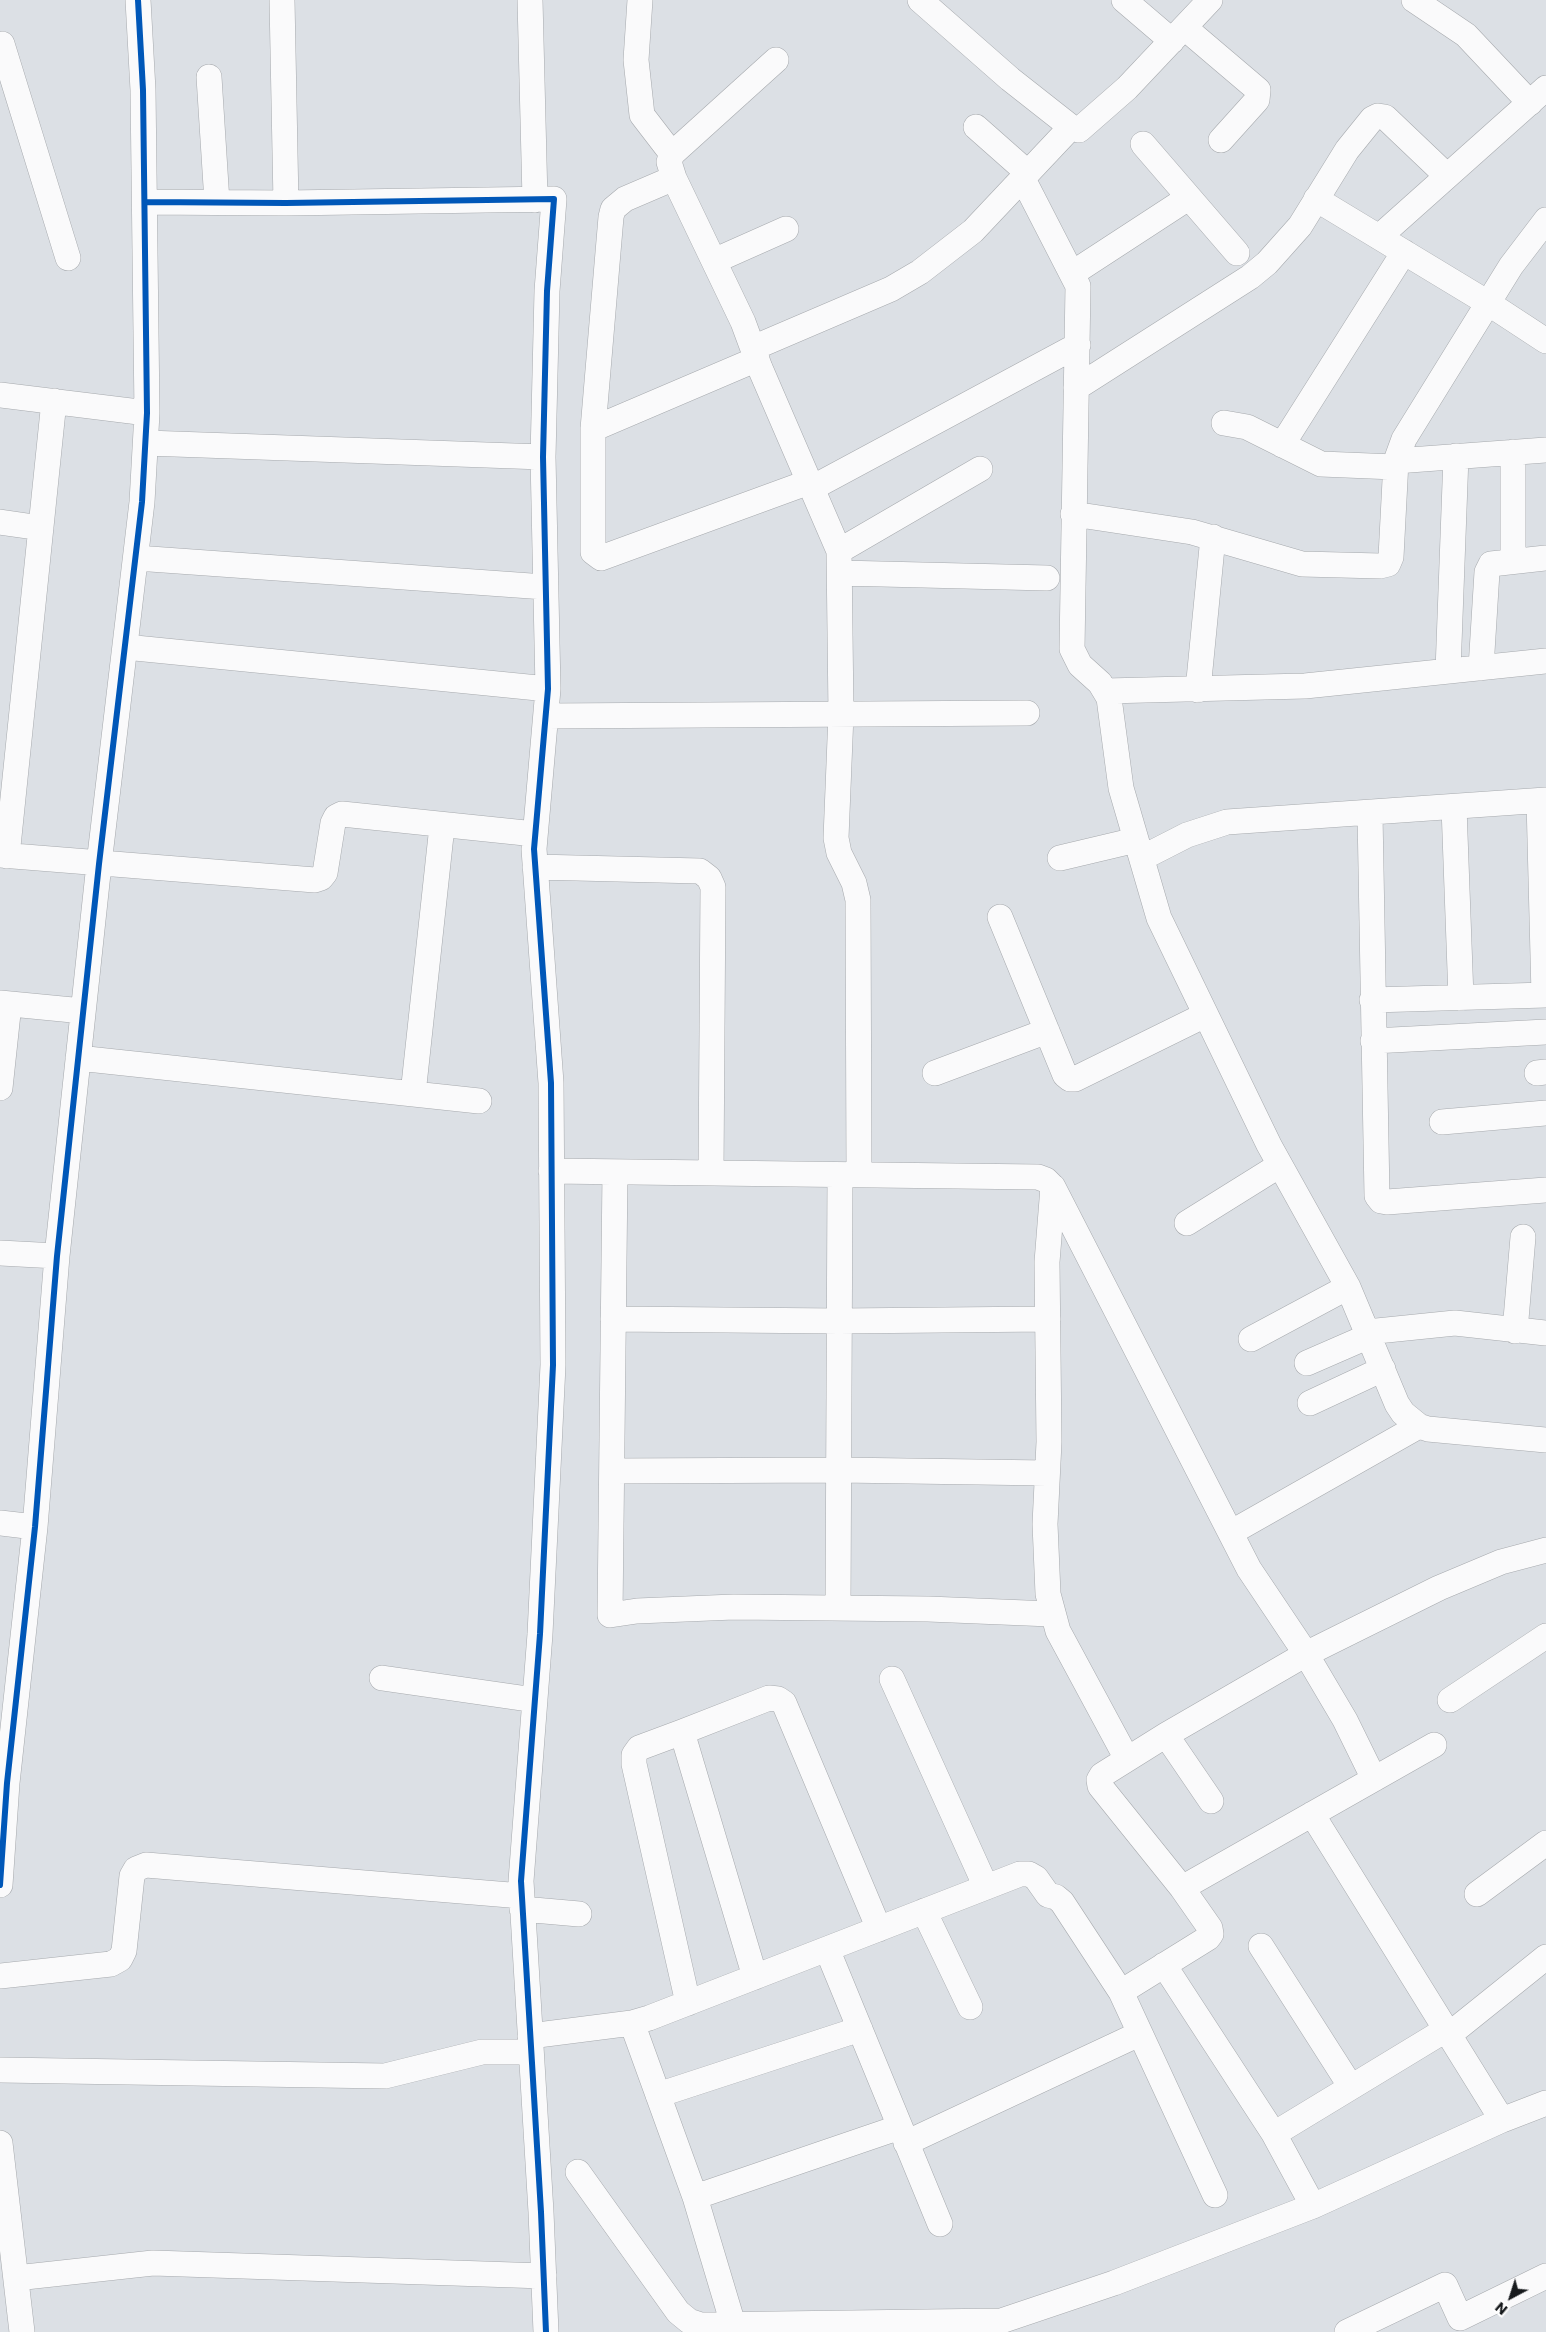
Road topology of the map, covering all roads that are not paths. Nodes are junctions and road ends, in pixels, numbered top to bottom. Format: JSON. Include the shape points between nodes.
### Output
{"nodes":[{"id":1,"x":138,"y":0,"type":"edge"},
{"id":2,"x":282,"y":0,"type":"edge"},
{"id":3,"x":530,"y":0,"type":"edge"},
{"id":4,"x":640,"y":0,"type":"edge"},
{"id":5,"x":920,"y":0,"type":"edge"},
{"id":6,"x":1124,"y":0,"type":"edge"},
{"id":7,"x":1210,"y":0,"type":"edge"},
{"id":8,"x":1414,"y":0,"type":"edge"},
{"id":9,"x":1178,"y":34,"type":"junction"},
{"id":10,"x":2,"y":44,"type":"dead end"},
{"id":11,"x":776,"y":60,"type":"dead end"},
{"id":12,"x":209,"y":76,"type":"dead end"},
{"id":13,"x":1538,"y":95,"type":"edge"},
{"id":14,"x":10,"y":106,"type":"edge"},
{"id":15,"x":976,"y":127,"type":"dead end"},
{"id":16,"x":1071,"y":127,"type":"junction"},
{"id":17,"x":1221,"y":140,"type":"dead end"},
{"id":18,"x":1143,"y":144,"type":"dead end"},
{"id":19,"x":672,"y":154,"type":"junction"},
{"id":20,"x":1026,"y":176,"type":"junction"},
{"id":21,"x":1448,"y":176,"type":"junction"},
{"id":22,"x":674,"y":178,"type":"junction"},
{"id":23,"x":1188,"y":198,"type":"junction"},
{"id":24,"x":1316,"y":199,"type":"junction"},
{"id":25,"x":535,"y":200,"type":"junction"},
{"id":26,"x":145,"y":202,"type":"junction"},
{"id":27,"x":217,"y":202,"type":"junction"},
{"id":28,"x":286,"y":203,"type":"junction"},
{"id":29,"x":1546,"y":220,"type":"edge"},
{"id":30,"x":786,"y":229,"type":"dead end"},
{"id":31,"x":1380,"y":237,"type":"junction"},
{"id":32,"x":1237,"y":252,"type":"dead end"},
{"id":33,"x":1404,"y":252,"type":"junction"},
{"id":34,"x":68,"y":258,"type":"dead end"},
{"id":35,"x":714,"y":261,"type":"junction"},
{"id":36,"x":1073,"y":273,"type":"junction"},
{"id":37,"x":1488,"y":303,"type":"junction"},
{"id":38,"x":1546,"y":341,"type":"edge"},
{"id":39,"x":1078,"y":345,"type":"junction"},
{"id":40,"x":755,"y":353,"type":"junction"},
{"id":41,"x":1076,"y":388,"type":"junction"},
{"id":42,"x":0,"y":395,"type":"edge"},
{"id":43,"x":54,"y":401,"type":"junction"},
{"id":44,"x":147,"y":414,"type":"junction"},
{"id":45,"x":1224,"y":423,"type":"dead end"},
{"id":46,"x":592,"y":429,"type":"junction"},
{"id":47,"x":146,"y":443,"type":"junction"},
{"id":48,"x":1282,"y":445,"type":"junction"},
{"id":49,"x":1546,"y":450,"type":"edge"},
{"id":50,"x":1513,"y":452,"type":"junction"},
{"id":51,"x":1456,"y":456,"type":"junction"},
{"id":52,"x":543,"y":457,"type":"junction"},
{"id":53,"x":1396,"y":464,"type":"junction"},
{"id":54,"x":980,"y":469,"type":"dead end"},
{"id":55,"x":810,"y":485,"type":"junction"},
{"id":56,"x":1073,"y":514,"type":"junction"},
{"id":57,"x":0,"y":522,"type":"edge"},
{"id":58,"x":41,"y":528,"type":"junction"},
{"id":59,"x":1212,"y":537,"type":"junction"},
{"id":60,"x":136,"y":558,"type":"junction"},
{"id":61,"x":1546,"y":558,"type":"edge"},
{"id":62,"x":1512,"y":561,"type":"junction"},
{"id":63,"x":839,"y":562,"type":"junction"},
{"id":64,"x":1047,"y":578,"type":"dead end"},
{"id":65,"x":545,"y":587,"type":"junction"},
{"id":66,"x":125,"y":647,"type":"junction"},
{"id":67,"x":1546,"y":661,"type":"edge"},
{"id":68,"x":1481,"y":668,"type":"junction"},
{"id":69,"x":1448,"y":671,"type":"junction"},
{"id":70,"x":548,"y":689,"type":"junction"},
{"id":71,"x":1198,"y":690,"type":"junction"},
{"id":72,"x":1106,"y":691,"type":"junction"},
{"id":73,"x":1027,"y":713,"type":"dead end"},
{"id":74,"x":840,"y":714,"type":"junction"},
{"id":75,"x":546,"y":716,"type":"junction"},
{"id":76,"x":1543,"y":801,"type":"edge"},
{"id":77,"x":1454,"y":807,"type":"junction"},
{"id":78,"x":1370,"y":814,"type":"junction"},
{"id":79,"x":442,"y":826,"type":"junction"},
{"id":80,"x":535,"y":834,"type":"junction"},
{"id":81,"x":1139,"y":849,"type":"junction"},
{"id":82,"x":4,"y":856,"type":"edge"},
{"id":83,"x":1060,"y":858,"type":"dead end"},
{"id":84,"x":99,"y":864,"type":"junction"},
{"id":85,"x":535,"y":867,"type":"junction"},
{"id":86,"x":1000,"y":917,"type":"dead end"},
{"id":87,"x":1545,"y":995,"type":"edge"},
{"id":88,"x":1461,"y":998,"type":"junction"},
{"id":89,"x":1372,"y":1000,"type":"junction"},
{"id":90,"x":4,"y":1003,"type":"edge"},
{"id":91,"x":83,"y":1011,"type":"junction"},
{"id":92,"x":1205,"y":1015,"type":"junction"},
{"id":93,"x":1047,"y":1031,"type":"junction"},
{"id":94,"x":1546,"y":1032,"type":"edge"},
{"id":95,"x":1373,"y":1041,"type":"junction"},
{"id":96,"x":78,"y":1058,"type":"junction"},
{"id":97,"x":935,"y":1073,"type":"dead end"},
{"id":98,"x":0,"y":1088,"type":"edge"},
{"id":99,"x":413,"y":1094,"type":"junction"},
{"id":100,"x":479,"y":1101,"type":"dead end"},
{"id":101,"x":1546,"y":1113,"type":"edge"},
{"id":102,"x":1442,"y":1122,"type":"dead end"},
{"id":103,"x":1280,"y":1164,"type":"junction"},
{"id":104,"x":551,"y":1171,"type":"junction"},
{"id":105,"x":614,"y":1172,"type":"junction"},
{"id":106,"x":711,"y":1173,"type":"junction"},
{"id":107,"x":849,"y":1175,"type":"junction"},
{"id":108,"x":1052,"y":1187,"type":"junction"},
{"id":109,"x":1546,"y":1190,"type":"edge"},
{"id":110,"x":1187,"y":1223,"type":"dead end"},
{"id":111,"x":1523,"y":1237,"type":"dead end"},
{"id":112,"x":0,"y":1254,"type":"edge"},
{"id":113,"x":57,"y":1256,"type":"junction"},
{"id":114,"x":1348,"y":1287,"type":"junction"},
{"id":115,"x":613,"y":1319,"type":"junction"},
{"id":116,"x":1048,"y":1319,"type":"junction"},
{"id":117,"x":839,"y":1321,"type":"junction"},
{"id":118,"x":1515,"y":1331,"type":"junction"},
{"id":119,"x":1546,"y":1333,"type":"edge"},
{"id":120,"x":1368,"y":1334,"type":"junction"},
{"id":121,"x":1252,"y":1339,"type":"dead end"},
{"id":122,"x":1307,"y":1363,"type":"dead end"},
{"id":123,"x":1383,"y":1369,"type":"junction"},
{"id":124,"x":1310,"y":1404,"type":"dead end"},
{"id":125,"x":1419,"y":1426,"type":"junction"},
{"id":126,"x":1546,"y":1440,"type":"edge"},
{"id":127,"x":839,"y":1470,"type":"junction"},
{"id":128,"x":612,"y":1471,"type":"junction"},
{"id":129,"x":1048,"y":1473,"type":"junction"},
{"id":130,"x":0,"y":1523,"type":"edge"},
{"id":131,"x":35,"y":1527,"type":"junction"},
{"id":132,"x":1232,"y":1532,"type":"junction"},
{"id":133,"x":1546,"y":1550,"type":"edge"},
{"id":134,"x":838,"y":1608,"type":"junction"},
{"id":135,"x":1052,"y":1614,"type":"junction"},
{"id":136,"x":1543,"y":1643,"type":"edge"},
{"id":137,"x":1306,"y":1654,"type":"junction"},
{"id":138,"x":382,"y":1678,"type":"dead end"},
{"id":139,"x":892,"y":1679,"type":"dead end"},
{"id":140,"x":535,"y":1700,"type":"junction"},
{"id":141,"x":1450,"y":1700,"type":"dead end"},
{"id":142,"x":682,"y":1732,"type":"junction"},
{"id":143,"x":1166,"y":1735,"type":"junction"},
{"id":144,"x":1434,"y":1745,"type":"dead end"},
{"id":145,"x":1127,"y":1759,"type":"junction"},
{"id":146,"x":1374,"y":1779,"type":"junction"},
{"id":147,"x":4,"y":1783,"type":"edge"},
{"id":148,"x":1212,"y":1801,"type":"dead end"},
{"id":149,"x":1312,"y":1814,"type":"junction"},
{"id":150,"x":1546,"y":1843,"type":"edge"},
{"id":151,"x":0,"y":1885,"type":"edge"},
{"id":152,"x":986,"y":1887,"type":"junction"},
{"id":153,"x":1182,"y":1888,"type":"junction"},
{"id":154,"x":1477,"y":1894,"type":"dead end"},
{"id":155,"x":522,"y":1902,"type":"junction"},
{"id":156,"x":924,"y":1911,"type":"junction"},
{"id":157,"x":579,"y":1914,"type":"dead end"},
{"id":158,"x":879,"y":1929,"type":"junction"},
{"id":159,"x":1261,"y":1946,"type":"dead end"},
{"id":160,"x":827,"y":1950,"type":"junction"},
{"id":161,"x":1546,"y":1957,"type":"edge"},
{"id":162,"x":1164,"y":1965,"type":"junction"},
{"id":163,"x":0,"y":1976,"type":"edge"},
{"id":164,"x":755,"y":1977,"type":"junction"},
{"id":165,"x":1120,"y":1992,"type":"junction"},
{"id":166,"x":688,"y":2003,"type":"junction"},
{"id":167,"x":970,"y":2007,"type":"dead end"},
{"id":168,"x":632,"y":2023,"type":"junction"},
{"id":169,"x":860,"y":2029,"type":"junction"},
{"id":170,"x":1448,"y":2032,"type":"junction"},
{"id":171,"x":1139,"y":2034,"type":"junction"},
{"id":172,"x":530,"y":2044,"type":"junction"},
{"id":173,"x":0,"y":2070,"type":"edge"},
{"id":174,"x":1351,"y":2088,"type":"junction"},
{"id":175,"x":658,"y":2095,"type":"junction"},
{"id":176,"x":1546,"y":2103,"type":"edge"},
{"id":177,"x":1502,"y":2120,"type":"junction"},
{"id":178,"x":1274,"y":2134,"type":"junction"},
{"id":179,"x":903,"y":2135,"type":"junction"},
{"id":180,"x":0,"y":2143,"type":"edge"},
{"id":181,"x":578,"y":2172,"type":"dead end"},
{"id":182,"x":1215,"y":2195,"type":"dead end"},
{"id":183,"x":695,"y":2197,"type":"junction"},
{"id":184,"x":1313,"y":2206,"type":"junction"},
{"id":185,"x":940,"y":2224,"type":"dead end"},
{"id":186,"x":10,"y":2270,"type":"edge"},
{"id":187,"x":544,"y":2276,"type":"junction"},
{"id":188,"x":1546,"y":2276,"type":"edge"},
{"id":189,"x":733,"y":2324,"type":"junction"},
{"id":190,"x":1001,"y":2326,"type":"edge"},
{"id":191,"x":911,"y":2327,"type":"edge"},
{"id":192,"x":22,"y":2332,"type":"edge"},
{"id":193,"x":546,"y":2332,"type":"edge"},
{"id":194,"x":1348,"y":2332,"type":"edge"}],
"edges":[{"from":1,"to":26,"type":"street"},
{"from":2,"to":28,"type":"street"},
{"from":3,"to":25,"type":"street"},
{"from":4,"to":19,"type":"street","via":[[636,60],[642,115]]},
{"from":5,"to":16,"type":"street","via":[[1010,79]]},
{"from":6,"to":9,"type":"street"},
{"from":7,"to":9,"type":"street"},
{"from":8,"to":13,"type":"street","via":[[1466,34]]},
{"from":9,"to":16,"type":"street","via":[[1085,127],[1079,130]]},
{"from":9,"to":17,"type":"street","via":[[1258,90],[1257,100]]},
{"from":10,"to":14,"type":"street"},
{"from":11,"to":19,"type":"street"},
{"from":12,"to":27,"type":"street"},
{"from":13,"to":21,"type":"street"},
{"from":14,"to":34,"type":"street"},
{"from":15,"to":20,"type":"street"},
{"from":16,"to":20,"type":"street"},
{"from":18,"to":23,"type":"street"},
{"from":19,"to":22,"type":"street","via":[[669,162]]},
{"from":20,"to":36,"type":"street"},
{"from":20,"to":40,"type":"street","via":[[973,231],[920,272]]},
{"from":21,"to":24,"type":"street","via":[[1385,117],[1378,116],[1346,150]]},
{"from":21,"to":31,"type":"street"},
{"from":22,"to":35,"type":"street"},
{"from":22,"to":46,"type":"street","via":[[624,199],[613,209]]},
{"from":23,"to":32,"type":"street"},
{"from":23,"to":36,"type":"street"},
{"from":24,"to":31,"type":"street"},
{"from":24,"to":41,"type":"street","via":[[1300,226],[1268,263]]},
{"from":25,"to":28,"type":"street"},
{"from":25,"to":52,"type":"street","via":[[554,199],[547,291]]},
{"from":26,"to":27,"type":"street"},
{"from":26,"to":44,"type":"street"},
{"from":27,"to":28,"type":"street"},
{"from":29,"to":37,"type":"street"},
{"from":30,"to":35,"type":"street"},
{"from":31,"to":33,"type":"street"},
{"from":33,"to":37,"type":"street"},
{"from":33,"to":48,"type":"street"},
{"from":35,"to":40,"type":"street"},
{"from":36,"to":39,"type":"street","via":[[1079,300]]},
{"from":37,"to":38,"type":"street"},
{"from":37,"to":53,"type":"street","via":[[1404,439]]},
{"from":39,"to":41,"type":"street"},
{"from":39,"to":55,"type":"street"},
{"from":40,"to":46,"type":"street"},
{"from":40,"to":55,"type":"street"},
{"from":41,"to":56,"type":"street"},
{"from":42,"to":43,"type":"street"},
{"from":43,"to":44,"type":"street"},
{"from":43,"to":58,"type":"street"},
{"from":44,"to":47,"type":"street"},
{"from":45,"to":48,"type":"street","via":[[1247,426]]},
{"from":46,"to":55,"type":"street","via":[[593,552],[601,558]]},
{"from":47,"to":52,"type":"street"},
{"from":47,"to":60,"type":"street"},
{"from":48,"to":53,"type":"street","via":[[1321,464]]},
{"from":49,"to":50,"type":"street"},
{"from":50,"to":51,"type":"street"},
{"from":50,"to":62,"type":"street"},
{"from":51,"to":53,"type":"street"},
{"from":51,"to":69,"type":"street"},
{"from":52,"to":65,"type":"street"},
{"from":53,"to":59,"type":"street","via":[[1388,564],[1302,564]]},
{"from":54,"to":63,"type":"street"},
{"from":55,"to":63,"type":"street"},
{"from":56,"to":59,"type":"street"},
{"from":56,"to":72,"type":"street","via":[[1072,649],[1080,665]]},
{"from":57,"to":58,"type":"street"},
{"from":58,"to":82,"type":"street"},
{"from":59,"to":71,"type":"street"},
{"from":60,"to":65,"type":"street"},
{"from":60,"to":66,"type":"street"},
{"from":61,"to":62,"type":"street"},
{"from":62,"to":68,"type":"street","via":[[1491,564],[1487,572]]},
{"from":63,"to":64,"type":"street"},
{"from":63,"to":74,"type":"street"},
{"from":65,"to":70,"type":"street"},
{"from":66,"to":70,"type":"street"},
{"from":66,"to":84,"type":"street"},
{"from":67,"to":68,"type":"street"},
{"from":68,"to":69,"type":"street"},
{"from":69,"to":71,"type":"street","via":[[1305,686]]},
{"from":70,"to":75,"type":"street"},
{"from":71,"to":72,"type":"street"},
{"from":72,"to":81,"type":"street","via":[[1121,788]]},
{"from":73,"to":74,"type":"street"},
{"from":74,"to":75,"type":"street"},
{"from":74,"to":107,"type":"street","via":[[836,838],[858,900]]},
{"from":75,"to":80,"type":"street"},
{"from":76,"to":77,"type":"street"},
{"from":76,"to":87,"type":"street"},
{"from":77,"to":78,"type":"street"},
{"from":77,"to":88,"type":"street"},
{"from":78,"to":81,"type":"street","via":[[1227,822]]},
{"from":78,"to":89,"type":"street"},
{"from":79,"to":80,"type":"street"},
{"from":79,"to":84,"type":"street","via":[[342,814],[334,823],[325,873],[315,880]]},
{"from":79,"to":99,"type":"street"},
{"from":80,"to":85,"type":"street"},
{"from":81,"to":83,"type":"street"},
{"from":81,"to":92,"type":"street","via":[[1156,910]]},
{"from":82,"to":84,"type":"street"},
{"from":84,"to":91,"type":"street"},
{"from":85,"to":104,"type":"street","via":[[550,1084]]},
{"from":85,"to":106,"type":"street","via":[[700,871],[709,878],[713,887]]},
{"from":86,"to":93,"type":"street"},
{"from":87,"to":88,"type":"street"},
{"from":88,"to":89,"type":"street"},
{"from":89,"to":95,"type":"street"},
{"from":90,"to":91,"type":"street"},
{"from":90,"to":98,"type":"street"},
{"from":91,"to":96,"type":"street"},
{"from":92,"to":93,"type":"street","via":[[1075,1079],[1065,1075]]},
{"from":92,"to":103,"type":"street"},
{"from":93,"to":97,"type":"street"},
{"from":94,"to":95,"type":"street"},
{"from":95,"to":109,"type":"street","via":[[1377,1196],[1381,1200]]},
{"from":96,"to":99,"type":"street"},
{"from":96,"to":113,"type":"street"},
{"from":99,"to":100,"type":"street"},
{"from":101,"to":102,"type":"street"},
{"from":103,"to":110,"type":"street"},
{"from":103,"to":114,"type":"street"},
{"from":104,"to":105,"type":"street"},
{"from":104,"to":140,"type":"street","via":[[553,1365]]},
{"from":105,"to":106,"type":"street"},
{"from":105,"to":115,"type":"street"},
{"from":106,"to":107,"type":"street"},
{"from":107,"to":108,"type":"street","via":[[1038,1177]]},
{"from":107,"to":117,"type":"street"},
{"from":108,"to":116,"type":"street","via":[[1047,1262]]},
{"from":108,"to":132,"type":"street"},
{"from":111,"to":118,"type":"street"},
{"from":112,"to":113,"type":"street"},
{"from":113,"to":131,"type":"street"},
{"from":114,"to":120,"type":"street"},
{"from":114,"to":121,"type":"street"},
{"from":115,"to":117,"type":"street"},
{"from":115,"to":128,"type":"street"},
{"from":116,"to":117,"type":"street"},
{"from":116,"to":129,"type":"street"},
{"from":117,"to":127,"type":"street"},
{"from":118,"to":119,"type":"street"},
{"from":118,"to":120,"type":"street","via":[[1455,1323]]},
{"from":120,"to":122,"type":"street"},
{"from":120,"to":123,"type":"street"},
{"from":123,"to":124,"type":"street"},
{"from":123,"to":125,"type":"street","via":[[1400,1409]]},
{"from":125,"to":126,"type":"street"},
{"from":125,"to":132,"type":"street"},
{"from":127,"to":128,"type":"street"},
{"from":127,"to":129,"type":"street"},
{"from":127,"to":134,"type":"street"},
{"from":128,"to":134,"type":"street","via":[[610,1615],[734,1607]]},
{"from":129,"to":135,"type":"street","via":[[1046,1571]]},
{"from":130,"to":131,"type":"street"},
{"from":131,"to":147,"type":"street"},
{"from":132,"to":137,"type":"street","via":[[1253,1575]]},
{"from":133,"to":137,"type":"street","via":[[1501,1562],[1439,1588]]},
{"from":134,"to":135,"type":"street"},
{"from":135,"to":145,"type":"street"},
{"from":136,"to":141,"type":"street"},
{"from":137,"to":143,"type":"street"},
{"from":137,"to":146,"type":"street"},
{"from":138,"to":140,"type":"street"},
{"from":139,"to":152,"type":"street"},
{"from":140,"to":155,"type":"street"},
{"from":142,"to":158,"type":"street","via":[[769,1698],[784,1703]]},
{"from":142,"to":164,"type":"street"},
{"from":142,"to":166,"type":"street","via":[[639,1748],[634,1755],[634,1764]]},
{"from":143,"to":145,"type":"street"},
{"from":143,"to":148,"type":"street"},
{"from":144,"to":146,"type":"street"},
{"from":145,"to":153,"type":"street","via":[[1102,1775],[1100,1786]]},
{"from":146,"to":149,"type":"street"},
{"from":147,"to":151,"type":"street"},
{"from":149,"to":153,"type":"street"},
{"from":149,"to":170,"type":"street"},
{"from":150,"to":154,"type":"street"},
{"from":152,"to":156,"type":"street"},
{"from":152,"to":165,"type":"street","via":[[1020,1874],[1036,1878],[1048,1895],[1062,1902]]},
{"from":153,"to":162,"type":"street","via":[[1211,1934]]},
{"from":155,"to":157,"type":"street"},
{"from":155,"to":163,"type":"street","via":[[146,1865],[136,1869],[132,1876],[124,1951],[120,1959],[111,1964]]},
{"from":155,"to":172,"type":"street"},
{"from":156,"to":158,"type":"street"},
{"from":156,"to":167,"type":"street"},
{"from":158,"to":160,"type":"street"},
{"from":159,"to":174,"type":"street"},
{"from":160,"to":164,"type":"street"},
{"from":160,"to":169,"type":"street"},
{"from":161,"to":170,"type":"street"},
{"from":162,"to":165,"type":"street"},
{"from":162,"to":178,"type":"street"},
{"from":164,"to":166,"type":"street"},
{"from":165,"to":171,"type":"street"},
{"from":166,"to":168,"type":"street"},
{"from":168,"to":172,"type":"street"},
{"from":168,"to":175,"type":"street"},
{"from":169,"to":175,"type":"street"},
{"from":169,"to":179,"type":"street"},
{"from":170,"to":174,"type":"street"},
{"from":170,"to":177,"type":"street"},
{"from":171,"to":179,"type":"street"},
{"from":171,"to":182,"type":"street"},
{"from":172,"to":173,"type":"street","via":[[482,2052],[385,2076]]},
{"from":172,"to":187,"type":"street"},
{"from":174,"to":178,"type":"street"},
{"from":175,"to":183,"type":"street"},
{"from":176,"to":177,"type":"street"},
{"from":177,"to":184,"type":"street"},
{"from":178,"to":184,"type":"street"},
{"from":179,"to":183,"type":"street"},
{"from":179,"to":185,"type":"street"},
{"from":180,"to":186,"type":"street"},
{"from":181,"to":189,"type":"street","via":[[678,2312],[689,2321],[701,2324]]},
{"from":183,"to":189,"type":"street"},
{"from":184,"to":190,"type":"street"},
{"from":186,"to":187,"type":"street","via":[[153,2263]]},
{"from":186,"to":192,"type":"street"},
{"from":187,"to":193,"type":"street"},
{"from":188,"to":194,"type":"street","via":[[1460,2318],[1445,2285]]},
{"from":189,"to":191,"type":"street"},
{"from":190,"to":191,"type":"street"}]}
